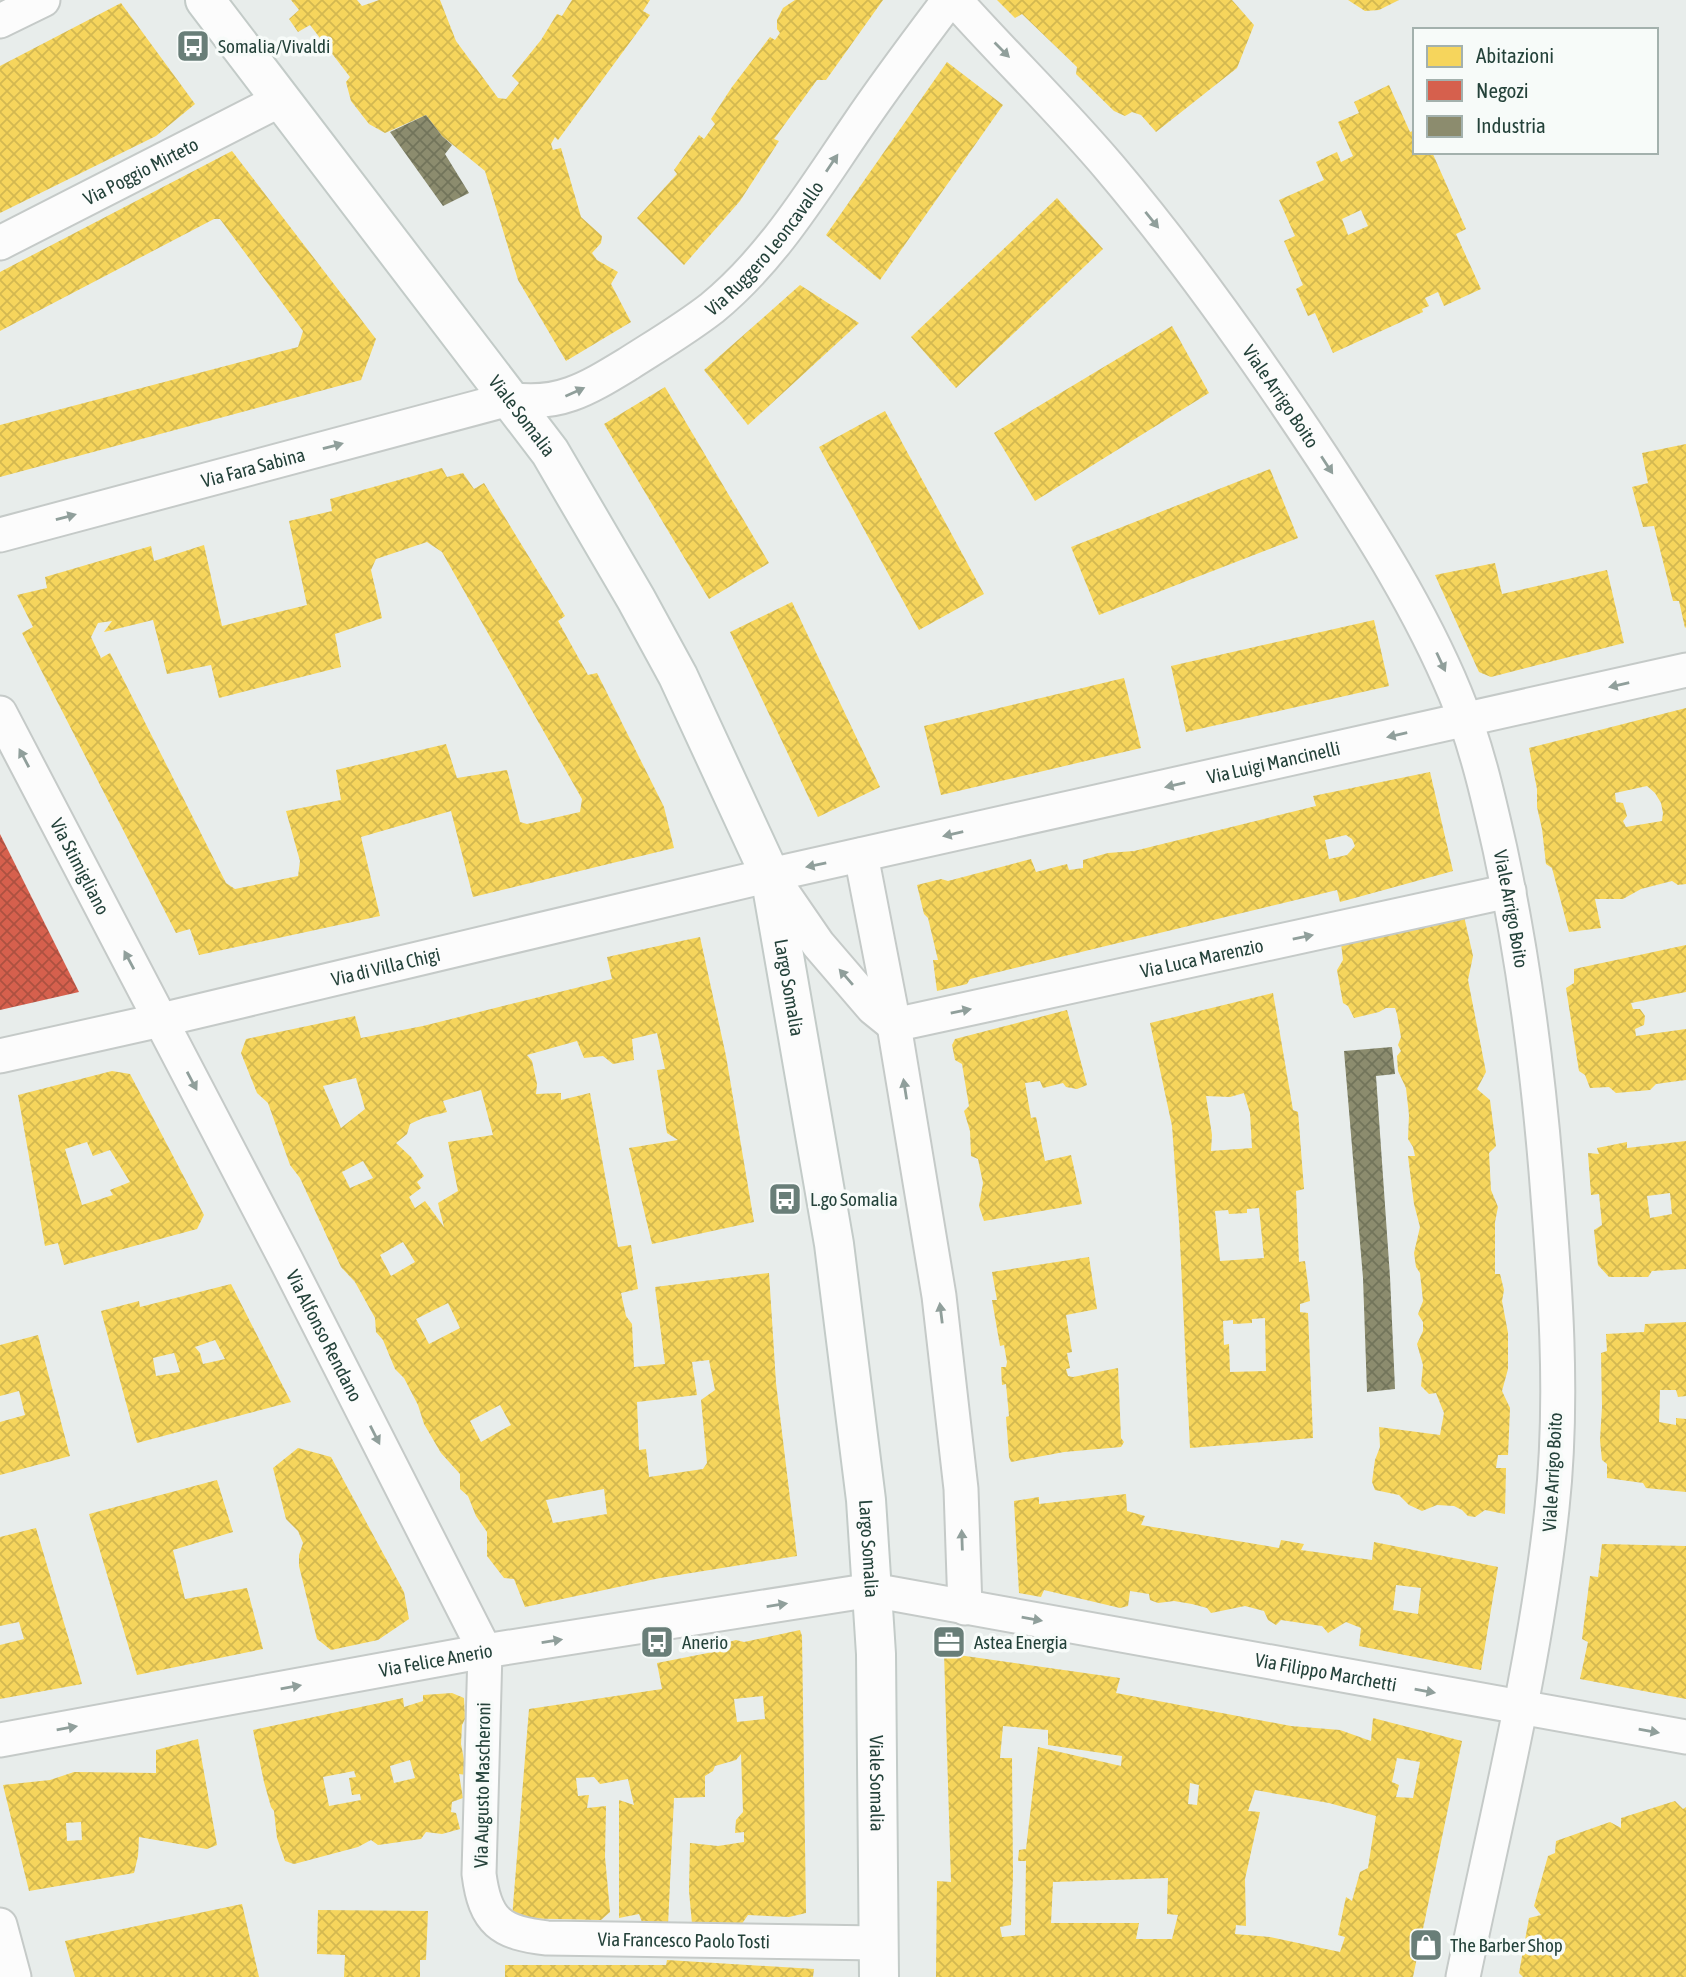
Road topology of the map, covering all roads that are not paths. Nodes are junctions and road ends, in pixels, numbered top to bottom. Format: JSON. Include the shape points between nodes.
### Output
{"nodes":[{"id":1,"x":43,"y":0,"type":"edge"},
{"id":2,"x":205,"y":0,"type":"edge"},
{"id":3,"x":949,"y":0,"type":"edge"},
{"id":4,"x":955,"y":0,"type":"edge"},
{"id":5,"x":0,"y":21,"type":"edge"},
{"id":6,"x":280,"y":100,"type":"junction"},
{"id":7,"x":0,"y":243,"type":"edge"},
{"id":8,"x":509,"y":399,"type":"junction"},
{"id":9,"x":0,"y":535,"type":"edge"},
{"id":10,"x":1686,"y":670,"type":"edge"},
{"id":11,"x":0,"y":713,"type":"edge"},
{"id":12,"x":1466,"y":720,"type":"junction"},
{"id":13,"x":861,"y":855,"type":"junction"},
{"id":14,"x":770,"y":875,"type":"junction"},
{"id":15,"x":1509,"y":891,"type":"junction"},
{"id":16,"x":161,"y":1020,"type":"junction"},
{"id":17,"x":894,"y":1025,"type":"junction"},
{"id":18,"x":0,"y":1056,"type":"edge"},
{"id":19,"x":872,"y":1590,"type":"junction"},
{"id":20,"x":965,"y":1608,"type":"junction"},
{"id":21,"x":485,"y":1651,"type":"junction"},
{"id":22,"x":1519,"y":1708,"type":"junction"},
{"id":23,"x":1686,"y":1737,"type":"edge"},
{"id":24,"x":0,"y":1740,"type":"edge"},
{"id":25,"x":492,"y":1917,"type":"joint"},
{"id":26,"x":0,"y":1926,"type":"edge"},
{"id":27,"x":879,"y":1960,"type":"edge"},
{"id":28,"x":14,"y":1977,"type":"edge"},
{"id":29,"x":1463,"y":1977,"type":"edge"}],
"edges":[{"from":1,"to":5,"type":"street"},
{"from":2,"to":6,"type":"main road","name":"Viale Somalia"},
{"from":8,"to":3,"type":"street","name":"Via Ruggero Leoncavallo","one_way":true,"via":[[542,402],[570,395],[652,349],[713,307],[787,228]]},
{"from":4,"to":12,"type":"street","name":"Viale Arrigo Boito","one_way":true,"via":[[1108,165],[1229,320],[1394,571]]},
{"from":6,"to":7,"type":"street","name":"Via Poggio Mirteto"},
{"from":6,"to":8,"type":"main road","name":"Viale Somalia"},
{"from":9,"to":8,"type":"street","name":"Via Fara Sabina","one_way":true},
{"from":8,"to":14,"type":"main road","name":"Viale Somalia","via":[[550,452],[642,609],[699,717]]},
{"from":10,"to":12,"type":"street","name":"Via Luigi Mancinelli","one_way":true},
{"from":16,"to":11,"type":"street","name":"Via Stimigliano","one_way":true},
{"from":12,"to":13,"type":"street","name":"Via Luigi Mancinelli","one_way":true},
{"from":12,"to":15,"type":"street","name":"Viale Arrigo Boito"},
{"from":13,"to":14,"type":"street","one_way":true},
{"from":13,"to":17,"type":"street"},
{"from":14,"to":16,"type":"street","name":"Via di Villa Chigi"},
{"from":17,"to":14,"type":"street","name":"Largo Somalia","one_way":true,"via":[[873,1008],[818,944]]},
{"from":14,"to":19,"type":"main road","name":"Largo Somalia","via":[[834,1244]]},
{"from":17,"to":15,"type":"street","name":"Via Luca Marenzio","one_way":true},
{"from":15,"to":22,"type":"street","name":"Viale Arrigo Boito","via":[[1536,1055],[1556,1349],[1552,1506]]},
{"from":16,"to":18,"type":"street","name":"Via di Villa Chigi"},
{"from":16,"to":21,"type":"street","name":"Via Alfonso Rendano","one_way":true},
{"from":20,"to":17,"type":"street","one_way":true,"via":[[961,1489],[944,1334]]},
{"from":19,"to":20,"type":"street","name":"Largo Somalia"},
{"from":21,"to":19,"type":"street","name":"Via Felice Anerio","one_way":true},
{"from":19,"to":27,"type":"main road","name":"Viale Somalia"},
{"from":20,"to":22,"type":"street","name":"Via Filippo Marchetti","one_way":true},
{"from":24,"to":21,"type":"street","name":"Via Felice Anerio","one_way":true},
{"from":21,"to":25,"type":"street","name":"Via Augusto Mascheroni","via":[[479,1874]]},
{"from":22,"to":23,"type":"street","name":"Via Filippo Marchetti","one_way":true},
{"from":22,"to":29,"type":"street","name":"Viale Arrigo Boito"},
{"from":25,"to":27,"type":"street","name":"Via Francesco Paolo Tosti","via":[[511,1931],[547,1938]]},
{"from":26,"to":28,"type":"street"}]}
